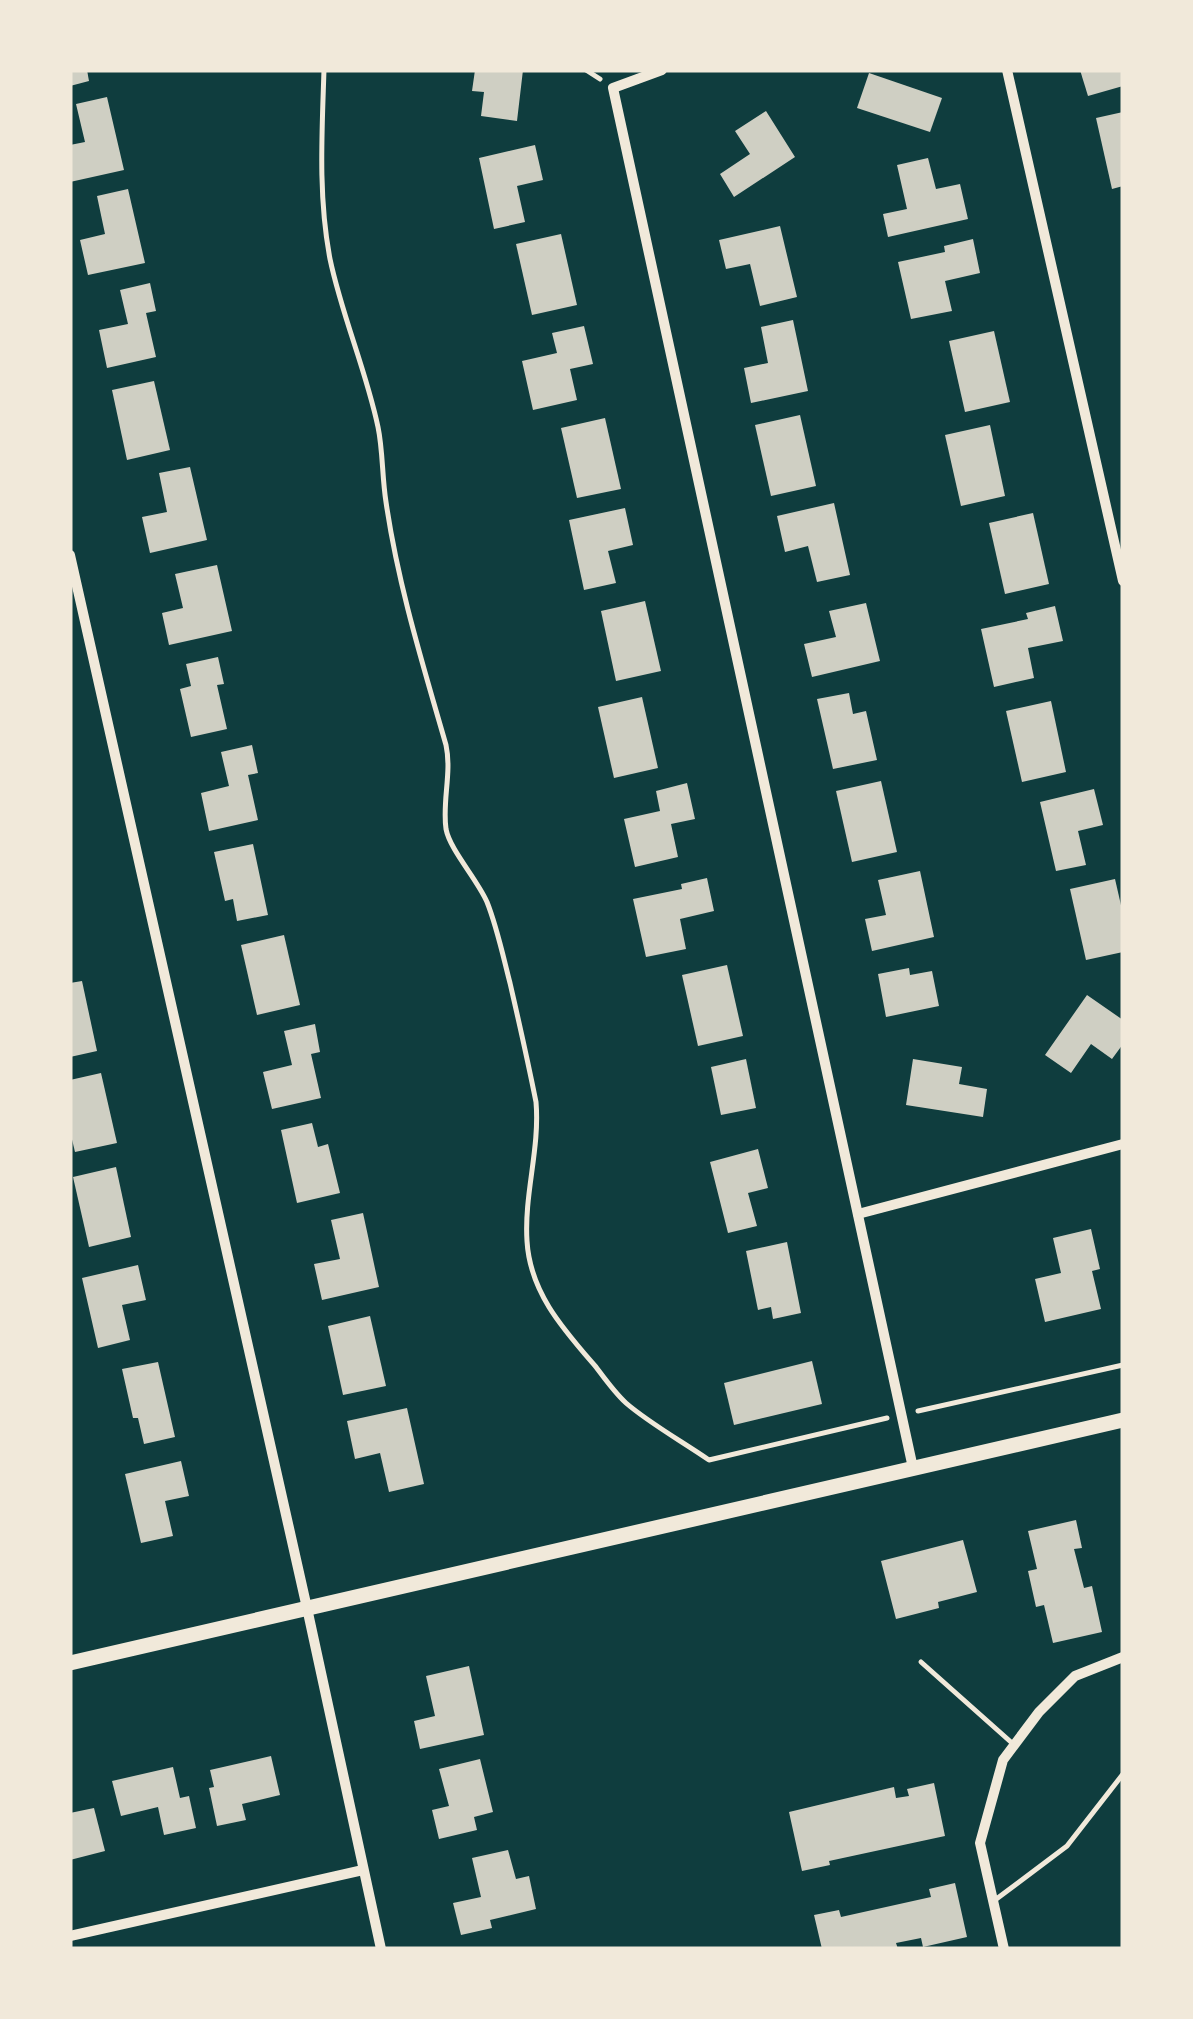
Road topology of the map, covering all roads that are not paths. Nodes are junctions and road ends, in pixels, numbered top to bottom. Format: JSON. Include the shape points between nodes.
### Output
{"nodes":[{"id":1,"x":662,"y":70,"type":"edge"},
{"id":2,"x":1007,"y":70,"type":"edge"},
{"id":3,"x":70,"y":555,"type":"edge"},
{"id":4,"x":1123,"y":581,"type":"edge"},
{"id":5,"x":1123,"y":1144,"type":"edge"},
{"id":6,"x":858,"y":1214,"type":"junction"},
{"id":7,"x":1123,"y":1420,"type":"edge"},
{"id":8,"x":913,"y":1468,"type":"junction"},
{"id":9,"x":308,"y":1608,"type":"junction"},
{"id":10,"x":1123,"y":1657,"type":"edge"},
{"id":11,"x":921,"y":1662,"type":"dead end"},
{"id":12,"x":70,"y":1663,"type":"edge"},
{"id":13,"x":1014,"y":1745,"type":"junction"},
{"id":14,"x":1123,"y":1774,"type":"edge"},
{"id":15,"x":363,"y":1870,"type":"junction"},
{"id":16,"x":993,"y":1901,"type":"junction"},
{"id":17,"x":70,"y":1936,"type":"edge"},
{"id":18,"x":380,"y":1949,"type":"edge"},
{"id":19,"x":1004,"y":1949,"type":"edge"}],
"edges":[{"from":1,"to":6,"type":"street","via":[[613,88]]},
{"from":2,"to":4,"type":"street"},
{"from":3,"to":9,"type":"street"},
{"from":5,"to":6,"type":"street"},
{"from":6,"to":8,"type":"street"},
{"from":7,"to":8,"type":"main road"},
{"from":8,"to":9,"type":"main road"},
{"from":9,"to":12,"type":"main road"},
{"from":9,"to":15,"type":"street"},
{"from":10,"to":13,"type":"street","via":[[1075,1676]]},
{"from":11,"to":13,"type":"lane"},
{"from":13,"to":16,"type":"street","via":[[1003,1760],[980,1843]]},
{"from":14,"to":16,"type":"lane","via":[[1067,1846]]},
{"from":15,"to":17,"type":"street"},
{"from":15,"to":18,"type":"street"},
{"from":16,"to":19,"type":"street"}]}
